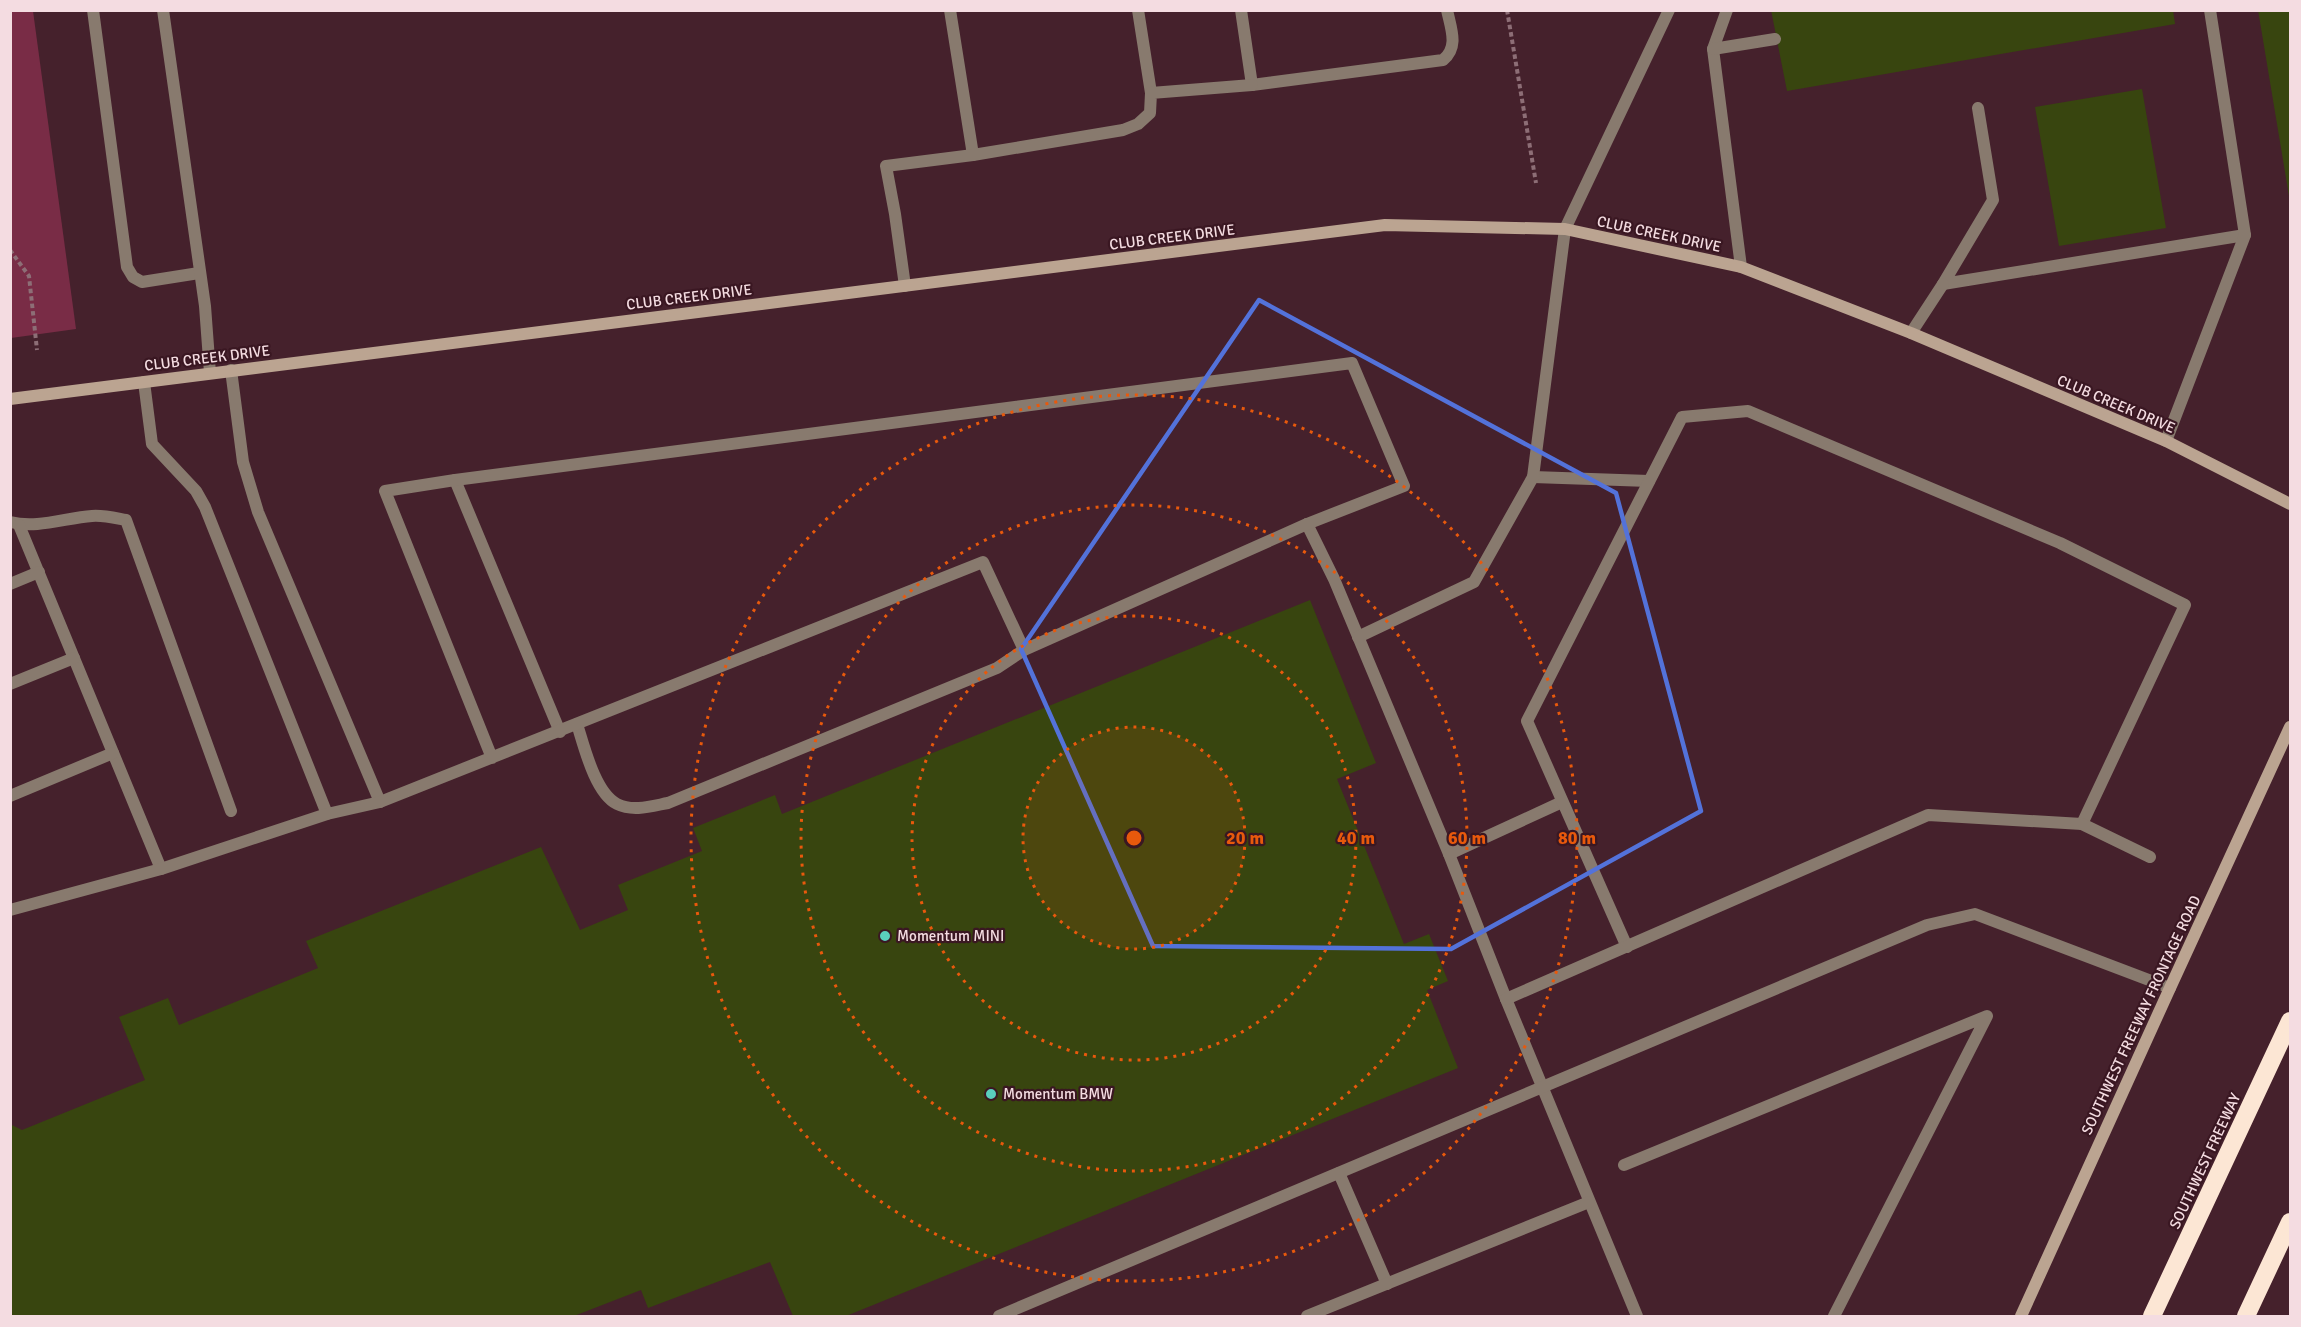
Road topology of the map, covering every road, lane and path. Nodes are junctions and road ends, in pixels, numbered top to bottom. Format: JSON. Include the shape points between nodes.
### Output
{"nodes":[{"id":1,"x":93,"y":10,"type":"edge"},
{"id":2,"x":163,"y":10,"type":"edge"},
{"id":3,"x":950,"y":10,"type":"edge"},
{"id":4,"x":1138,"y":10,"type":"edge"},
{"id":5,"x":1241,"y":10,"type":"edge"},
{"id":6,"x":1448,"y":10,"type":"edge"},
{"id":7,"x":1507,"y":10,"type":"edge"},
{"id":8,"x":1669,"y":10,"type":"edge"},
{"id":9,"x":1727,"y":10,"type":"edge"},
{"id":10,"x":2210,"y":10,"type":"edge"},
{"id":11,"x":1775,"y":39,"type":"dead end"},
{"id":12,"x":1713,"y":49,"type":"junction"},
{"id":13,"x":1252,"y":85,"type":"junction"},
{"id":14,"x":1151,"y":93,"type":"junction"},
{"id":15,"x":1978,"y":108,"type":"dead end"},
{"id":16,"x":973,"y":155,"type":"junction"},
{"id":17,"x":1536,"y":183,"type":"dead end"},
{"id":18,"x":1565,"y":229,"type":"junction"},
{"id":19,"x":2246,"y":236,"type":"junction"},
{"id":20,"x":10,"y":250,"type":"edge"},
{"id":21,"x":1741,"y":267,"type":"junction"},
{"id":22,"x":199,"y":273,"type":"junction"},
{"id":23,"x":1943,"y":284,"type":"junction"},
{"id":24,"x":904,"y":286,"type":"junction"},
{"id":25,"x":1911,"y":333,"type":"junction"},
{"id":26,"x":37,"y":350,"type":"dead end"},
{"id":27,"x":231,"y":370,"type":"junction"},
{"id":28,"x":210,"y":373,"type":"junction"},
{"id":29,"x":144,"y":382,"type":"junction"},
{"id":30,"x":10,"y":399,"type":"edge"},
{"id":31,"x":2166,"y":441,"type":"junction"},
{"id":32,"x":1533,"y":477,"type":"junction"},
{"id":33,"x":455,"y":480,"type":"junction"},
{"id":34,"x":1649,"y":481,"type":"junction"},
{"id":35,"x":2290,"y":504,"type":"edge"},
{"id":36,"x":15,"y":524,"type":"edge"},
{"id":37,"x":1308,"y":524,"type":"junction"},
{"id":38,"x":39,"y":572,"type":"junction"},
{"id":39,"x":10,"y":584,"type":"edge"},
{"id":40,"x":1358,"y":637,"type":"junction"},
{"id":41,"x":1024,"y":650,"type":"junction"},
{"id":42,"x":74,"y":658,"type":"junction"},
{"id":43,"x":10,"y":684,"type":"edge"},
{"id":44,"x":577,"y":724,"type":"junction"},
{"id":45,"x":2290,"y":728,"type":"edge"},
{"id":46,"x":561,"y":732,"type":"junction"},
{"id":47,"x":113,"y":753,"type":"junction"},
{"id":48,"x":492,"y":758,"type":"junction"},
{"id":49,"x":10,"y":796,"type":"edge"},
{"id":50,"x":380,"y":802,"type":"junction"},
{"id":51,"x":1562,"y":802,"type":"junction"},
{"id":52,"x":231,"y":811,"type":"dead end"},
{"id":53,"x":327,"y":814,"type":"junction"},
{"id":54,"x":2082,"y":824,"type":"junction"},
{"id":55,"x":1449,"y":854,"type":"junction"},
{"id":56,"x":2150,"y":857,"type":"dead end"},
{"id":57,"x":161,"y":869,"type":"junction"},
{"id":58,"x":10,"y":910,"type":"edge"},
{"id":59,"x":1627,"y":947,"type":"junction"},
{"id":60,"x":2170,"y":988,"type":"junction"},
{"id":61,"x":1506,"y":999,"type":"junction"},
{"id":62,"x":2290,"y":1021,"type":"edge"},
{"id":63,"x":1544,"y":1088,"type":"junction"},
{"id":64,"x":1624,"y":1165,"type":"dead end"},
{"id":65,"x":1339,"y":1173,"type":"junction"},
{"id":66,"x":1589,"y":1202,"type":"junction"},
{"id":67,"x":2290,"y":1222,"type":"edge"},
{"id":68,"x":1387,"y":1284,"type":"junction"},
{"id":69,"x":1635,"y":1316,"type":"edge"},
{"id":70,"x":999,"y":1317,"type":"edge"},
{"id":71,"x":1306,"y":1317,"type":"edge"},
{"id":72,"x":1834,"y":1317,"type":"edge"},
{"id":73,"x":2021,"y":1317,"type":"edge"},
{"id":74,"x":2152,"y":1317,"type":"edge"},
{"id":75,"x":2246,"y":1317,"type":"edge"}],
"edges":[{"from":1,"to":22,"type":"lane","via":[[127,267],[142,282]]},
{"from":2,"to":22,"type":"lane"},
{"from":3,"to":16,"type":"lane"},
{"from":4,"to":14,"type":"lane"},
{"from":5,"to":13,"type":"lane"},
{"from":6,"to":13,"type":"lane","via":[[1454,45],[1443,60]]},
{"from":7,"to":17,"type":"path"},
{"from":8,"to":18,"type":"lane"},
{"from":9,"to":12,"type":"lane"},
{"from":10,"to":19,"type":"lane"},
{"from":11,"to":12,"type":"lane"},
{"from":12,"to":21,"type":"lane"},
{"from":13,"to":14,"type":"lane"},
{"from":14,"to":16,"type":"lane","via":[[1150,113],[1123,130]]},
{"from":15,"to":23,"type":"lane","via":[[1992,200]]},
{"from":16,"to":24,"type":"lane","via":[[886,166]]},
{"from":18,"to":21,"type":"street","name":"CLUB CREEK DRIVE"},
{"from":18,"to":24,"type":"street","name":"CLUB CREEK DRIVE","via":[[1385,225]]},
{"from":18,"to":32,"type":"lane"},
{"from":19,"to":23,"type":"lane"},
{"from":19,"to":31,"type":"lane"},
{"from":20,"to":26,"type":"path","via":[[29,276]]},
{"from":21,"to":25,"type":"street","name":"CLUB CREEK DRIVE"},
{"from":22,"to":28,"type":"lane"},
{"from":23,"to":25,"type":"lane"},
{"from":24,"to":27,"type":"street","name":"CLUB CREEK DRIVE"},
{"from":25,"to":31,"type":"street","name":"CLUB CREEK DRIVE"},
{"from":27,"to":28,"type":"street","name":"CLUB CREEK DRIVE"},
{"from":27,"to":50,"type":"lane","via":[[243,462],[258,512]]},
{"from":28,"to":29,"type":"street","name":"CLUB CREEK DRIVE"},
{"from":29,"to":30,"type":"street","name":"CLUB CREEK DRIVE"},
{"from":29,"to":53,"type":"lane","via":[[152,444],[196,491],[205,507]]},
{"from":31,"to":35,"type":"street","name":"CLUB CREEK DRIVE"},
{"from":32,"to":34,"type":"lane"},
{"from":32,"to":40,"type":"lane","via":[[1474,582]]},
{"from":33,"to":37,"type":"lane","via":[[1352,363],[1404,486]]},
{"from":33,"to":46,"type":"lane"},
{"from":33,"to":48,"type":"lane","via":[[385,491]]},
{"from":34,"to":51,"type":"lane","via":[[1527,721]]},
{"from":34,"to":54,"type":"lane","via":[[1682,417],[1748,411],[2060,543],[2185,605]]},
{"from":36,"to":38,"type":"lane"},
{"from":36,"to":52,"type":"lane","via":[[94,515],[126,520]]},
{"from":37,"to":40,"type":"lane"},
{"from":37,"to":41,"type":"lane"},
{"from":38,"to":39,"type":"lane"},
{"from":38,"to":42,"type":"lane"},
{"from":40,"to":55,"type":"lane"},
{"from":41,"to":44,"type":"lane","via":[[997,668],[668,803],[641,808],[616,804],[603,790]]},
{"from":41,"to":44,"type":"lane","via":[[983,562]]},
{"from":42,"to":43,"type":"lane"},
{"from":42,"to":47,"type":"lane"},
{"from":44,"to":46,"type":"lane"},
{"from":45,"to":60,"type":"street","name":"SOUTHWEST FREEWAY FRONTAGE ROAD"},
{"from":46,"to":48,"type":"lane"},
{"from":47,"to":49,"type":"lane"},
{"from":47,"to":57,"type":"lane"},
{"from":48,"to":50,"type":"lane"},
{"from":50,"to":53,"type":"lane"},
{"from":51,"to":55,"type":"lane"},
{"from":51,"to":59,"type":"lane"},
{"from":53,"to":57,"type":"lane"},
{"from":54,"to":56,"type":"lane"},
{"from":54,"to":59,"type":"lane","via":[[1928,815]]},
{"from":55,"to":61,"type":"lane"},
{"from":57,"to":58,"type":"lane"},
{"from":59,"to":61,"type":"lane"},
{"from":60,"to":63,"type":"lane","via":[[1975,914],[1927,925]]},
{"from":60,"to":73,"type":"street","name":"SOUTHWEST FREEWAY FRONTAGE ROAD"},
{"from":61,"to":63,"type":"lane"},
{"from":62,"to":74,"type":"highway","name":"SOUTHWEST FREEWAY"},
{"from":63,"to":65,"type":"lane"},
{"from":63,"to":66,"type":"lane"},
{"from":64,"to":72,"type":"lane","via":[[1987,1016]]},
{"from":65,"to":68,"type":"lane"},
{"from":65,"to":70,"type":"lane"},
{"from":66,"to":68,"type":"lane"},
{"from":66,"to":69,"type":"lane"},
{"from":67,"to":75,"type":"highway"},
{"from":68,"to":71,"type":"lane"}]}
